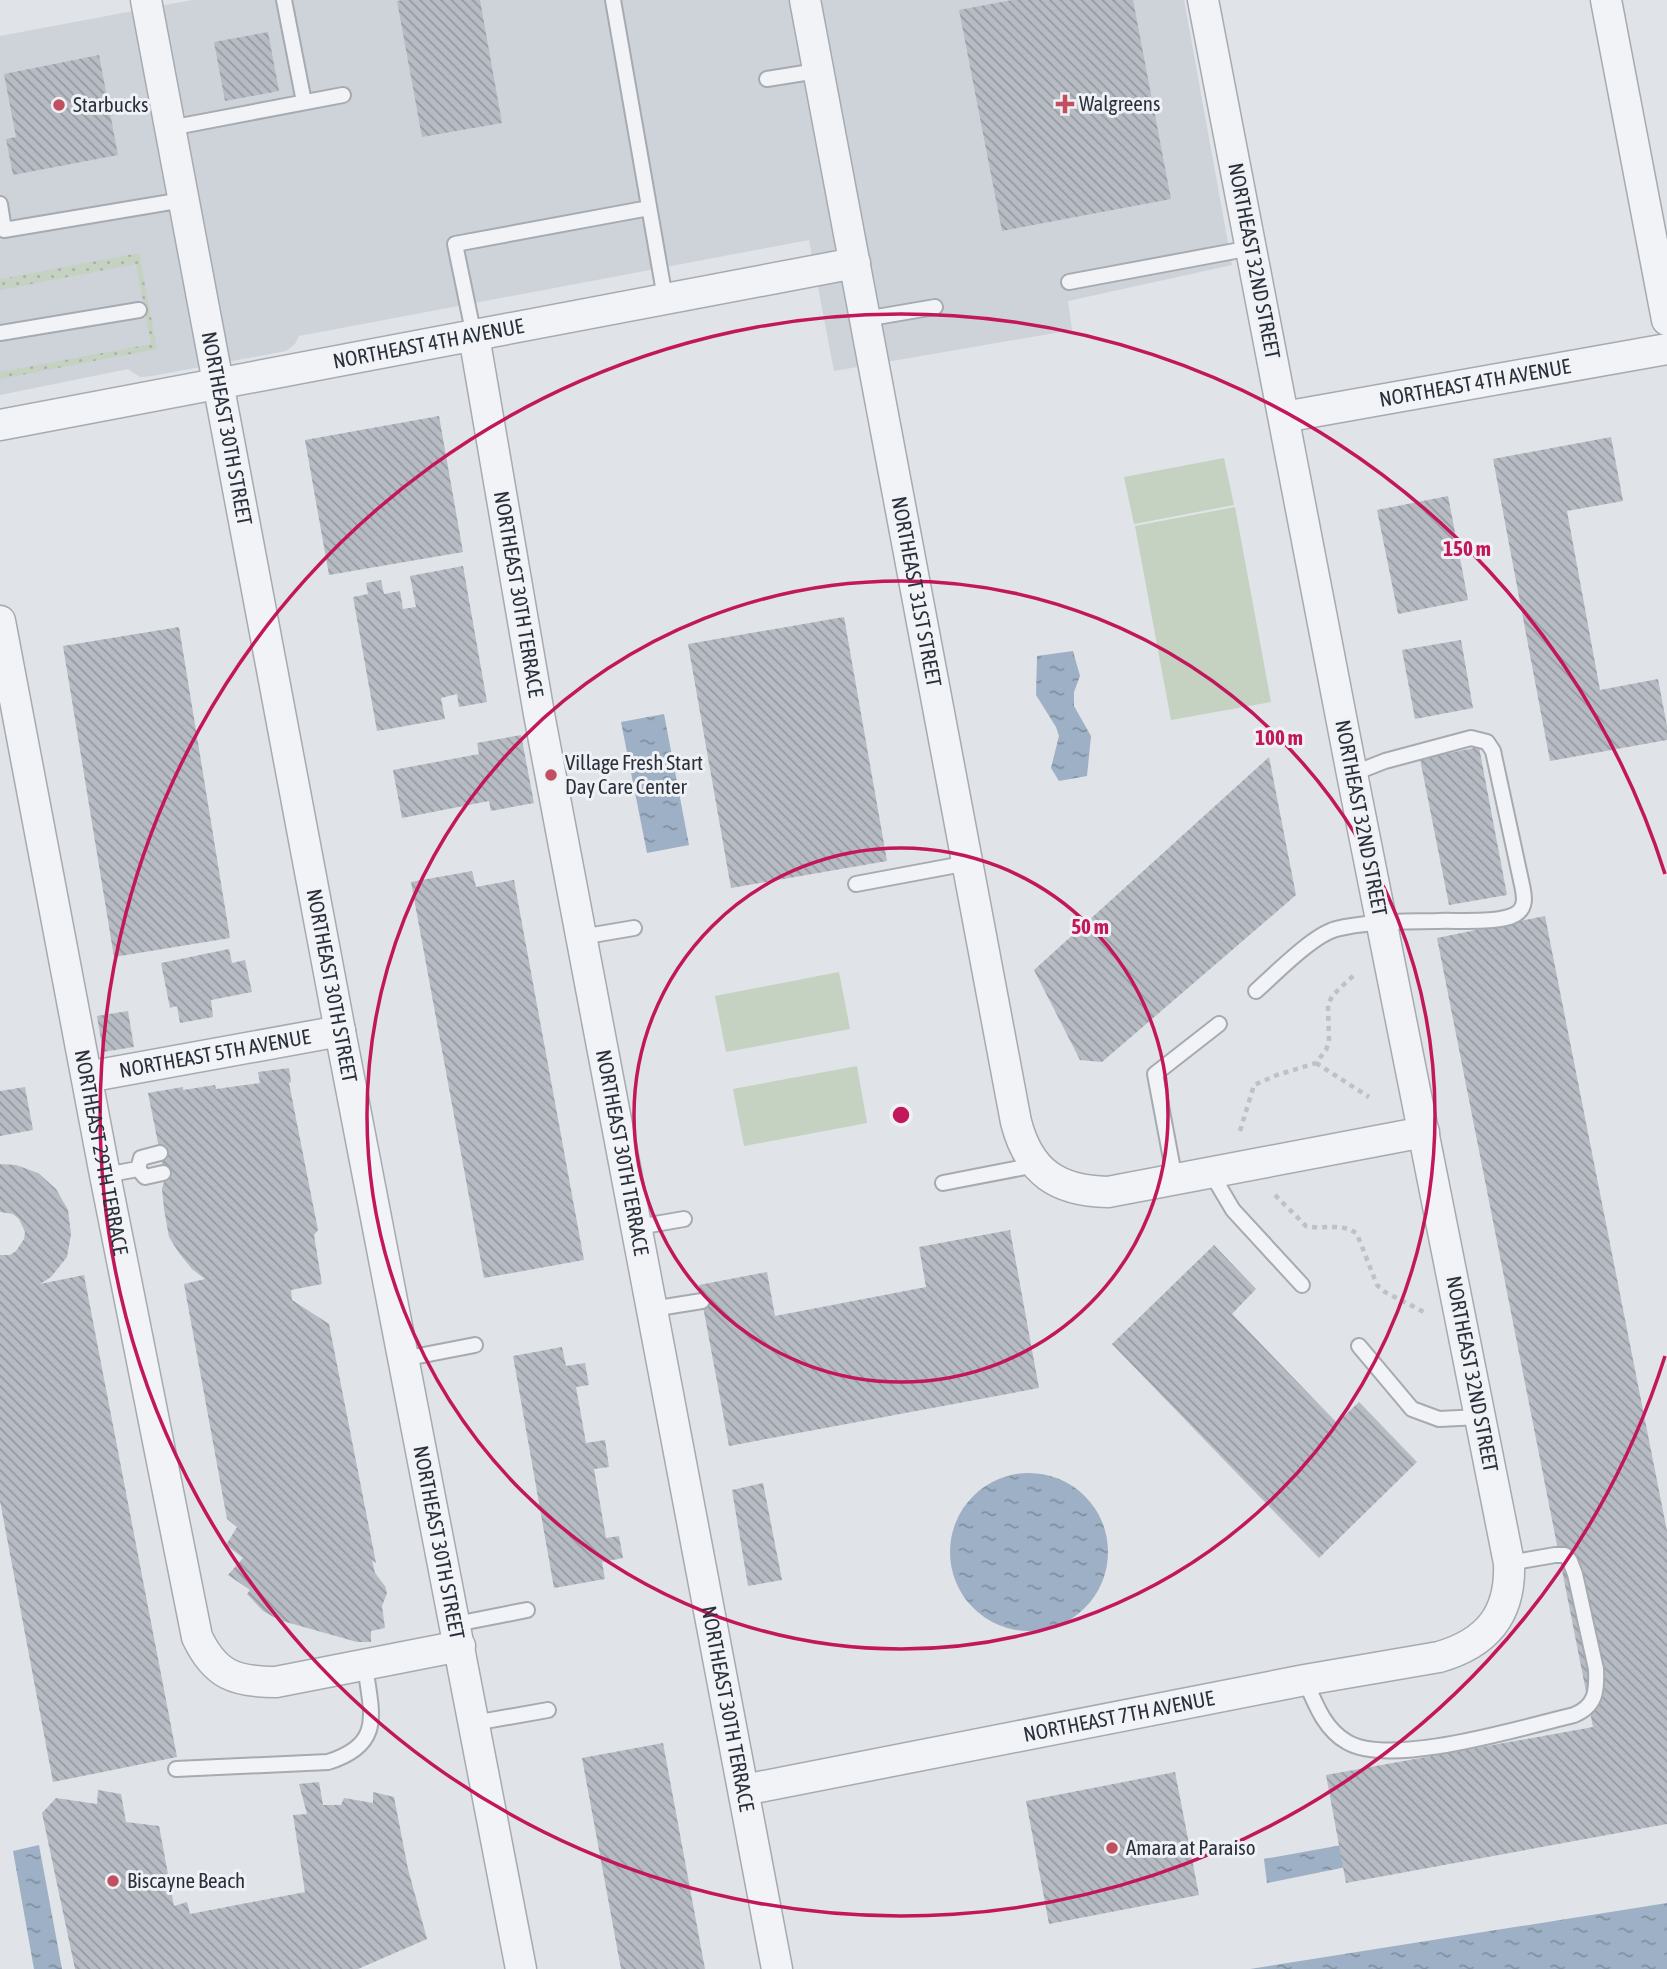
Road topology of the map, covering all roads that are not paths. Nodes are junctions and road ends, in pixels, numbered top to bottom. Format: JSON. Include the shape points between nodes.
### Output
{"nodes":[{"id":1,"x":146,"y":0,"type":"edge"},
{"id":2,"x":285,"y":0,"type":"edge"},
{"id":3,"x":612,"y":0,"type":"edge"},
{"id":4,"x":805,"y":0,"type":"edge"},
{"id":5,"x":1203,"y":0,"type":"edge"},
{"id":6,"x":1606,"y":0,"type":"edge"},
{"id":7,"x":817,"y":71,"type":"junction"},
{"id":8,"x":767,"y":79,"type":"dead end"},
{"id":9,"x":344,"y":95,"type":"dead end"},
{"id":10,"x":304,"y":102,"type":"junction"},
{"id":11,"x":170,"y":128,"type":"junction"},
{"id":12,"x":183,"y":200,"type":"junction"},
{"id":13,"x":0,"y":204,"type":"edge"},
{"id":14,"x":649,"y":208,"type":"junction"},
{"id":15,"x":1251,"y":248,"type":"junction"},
{"id":16,"x":855,"y":263,"type":"junction"},
{"id":17,"x":1069,"y":282,"type":"dead end"},
{"id":18,"x":666,"y":298,"type":"junction"},
{"id":19,"x":1666,"y":305,"type":"edge"},
{"id":20,"x":935,"y":307,"type":"dead end"},
{"id":21,"x":139,"y":310,"type":"dead end"},
{"id":22,"x":865,"y":319,"type":"junction"},
{"id":23,"x":0,"y":333,"type":"edge"},
{"id":24,"x":474,"y":336,"type":"junction"},
{"id":25,"x":1667,"y":349,"type":"edge"},
{"id":26,"x":218,"y":384,"type":"junction"},
{"id":27,"x":1284,"y":417,"type":"junction"},
{"id":28,"x":0,"y":425,"type":"edge"},
{"id":29,"x":0,"y":621,"type":"edge"},
{"id":30,"x":1352,"y":774,"type":"junction"},
{"id":31,"x":968,"y":863,"type":"junction"},
{"id":32,"x":856,"y":884,"type":"dead end"},
{"id":33,"x":1382,"y":924,"type":"junction"},
{"id":34,"x":634,"y":928,"type":"dead end"},
{"id":35,"x":581,"y":937,"type":"junction"},
{"id":36,"x":1256,"y":991,"type":"dead end"},
{"id":37,"x":1219,"y":1024,"type":"dead end"},
{"id":38,"x":340,"y":1031,"type":"junction"},
{"id":39,"x":87,"y":1077,"type":"junction"},
{"id":40,"x":1424,"y":1132,"type":"junction"},
{"id":41,"x":160,"y":1153,"type":"dead end"},
{"id":42,"x":138,"y":1169,"type":"junction"},
{"id":43,"x":1041,"y":1170,"type":"junction"},
{"id":44,"x":163,"y":1174,"type":"dead end"},
{"id":45,"x":1211,"y":1174,"type":"junction"},
{"id":46,"x":105,"y":1175,"type":"junction"},
{"id":47,"x":1175,"y":1180,"type":"junction"},
{"id":48,"x":943,"y":1183,"type":"dead end"},
{"id":49,"x":684,"y":1219,"type":"dead end"},
{"id":50,"x":638,"y":1227,"type":"junction"},
{"id":51,"x":1302,"y":1285,"type":"dead end"},
{"id":52,"x":702,"y":1301,"type":"dead end"},
{"id":53,"x":652,"y":1309,"type":"junction"},
{"id":54,"x":475,"y":1345,"type":"dead end"},
{"id":55,"x":1360,"y":1346,"type":"dead end"},
{"id":56,"x":403,"y":1359,"type":"junction"},
{"id":57,"x":1480,"y":1417,"type":"junction"},
{"id":58,"x":1509,"y":1563,"type":"junction"},
{"id":59,"x":527,"y":1610,"type":"dead end"},
{"id":60,"x":1487,"y":1631,"type":"joint"},
{"id":61,"x":458,"y":1635,"type":"junction"},
{"id":62,"x":365,"y":1665,"type":"junction"},
{"id":63,"x":1305,"y":1680,"type":"junction"},
{"id":64,"x":548,"y":1710,"type":"dead end"},
{"id":65,"x":474,"y":1723,"type":"junction"},
{"id":66,"x":176,"y":1769,"type":"dead end"},
{"id":67,"x":744,"y":1790,"type":"junction"},
{"id":68,"x":521,"y":1969,"type":"edge"},
{"id":69,"x":777,"y":1969,"type":"edge"}],
"edges":[{"from":1,"to":11,"type":"street","name":"NORTHEAST 30TH STREET"},
{"from":2,"to":10,"type":"lane"},
{"from":3,"to":14,"type":"lane"},
{"from":4,"to":7,"type":"street","name":"NORTHEAST 31ST STREET"},
{"from":5,"to":15,"type":"street","name":"NORTHEAST 32ND STREET"},
{"from":6,"to":19,"type":"street"},
{"from":7,"to":8,"type":"lane"},
{"from":7,"to":16,"type":"street","name":"NORTHEAST 31ST STREET"},
{"from":9,"to":10,"type":"lane"},
{"from":10,"to":11,"type":"lane"},
{"from":11,"to":12,"type":"street","name":"NORTHEAST 30TH STREET"},
{"from":12,"to":13,"type":"lane","via":[[4,230]]},
{"from":12,"to":26,"type":"street","name":"NORTHEAST 30TH STREET"},
{"from":14,"to":18,"type":"lane"},
{"from":14,"to":24,"type":"lane","via":[[454,244]]},
{"from":15,"to":17,"type":"lane"},
{"from":15,"to":27,"type":"street","name":"NORTHEAST 32ND STREET"},
{"from":16,"to":18,"type":"street","name":"NORTHEAST 4TH AVENUE"},
{"from":16,"to":22,"type":"street","name":"NORTHEAST 31ST STREET"},
{"from":18,"to":24,"type":"street","name":"NORTHEAST 4TH AVENUE"},
{"from":20,"to":22,"type":"lane"},
{"from":21,"to":23,"type":"lane"},
{"from":22,"to":31,"type":"street","name":"NORTHEAST 31ST STREET"},
{"from":24,"to":26,"type":"street","name":"NORTHEAST 4TH AVENUE"},
{"from":24,"to":35,"type":"street","name":"NORTHEAST 30TH TERRACE"},
{"from":25,"to":27,"type":"street","name":"NORTHEAST 4TH AVENUE"},
{"from":26,"to":28,"type":"street","name":"NORTHEAST 4TH AVENUE"},
{"from":26,"to":38,"type":"street","name":"NORTHEAST 30TH STREET"},
{"from":27,"to":30,"type":"street","name":"NORTHEAST 32ND STREET"},
{"from":29,"to":39,"type":"street","name":"NORTHEAST 29TH TERRACE"},
{"from":30,"to":33,"type":"street","name":"NORTHEAST 32ND STREET"},
{"from":30,"to":33,"type":"lane","via":[[1471,738],[1487,742],[1493,751],[1522,885],[1522,907],[1516,914],[1491,920]]},
{"from":31,"to":32,"type":"lane"},
{"from":31,"to":43,"type":"street","name":"NORTHEAST 31ST STREET","via":[[1016,1122],[1023,1145]]},
{"from":33,"to":36,"type":"lane","via":[[1334,929],[1321,935]]},
{"from":33,"to":40,"type":"street","name":"NORTHEAST 32ND STREET"},
{"from":34,"to":35,"type":"lane"},
{"from":35,"to":50,"type":"street","name":"NORTHEAST 30TH TERRACE"},
{"from":37,"to":47,"type":"lane","via":[[1155,1074]]},
{"from":38,"to":39,"type":"street","name":"NORTHEAST 5TH AVENUE"},
{"from":38,"to":56,"type":"street","name":"NORTHEAST 30TH STREET"},
{"from":39,"to":46,"type":"street","name":"NORTHEAST 29TH TERRACE"},
{"from":40,"to":45,"type":"street"},
{"from":40,"to":57,"type":"street","name":"NORTHEAST 32ND STREET"},
{"from":41,"to":42,"type":"lane","via":[[141,1157]]},
{"from":42,"to":44,"type":"lane","via":[[145,1177]]},
{"from":42,"to":46,"type":"lane"},
{"from":43,"to":47,"type":"street","via":[[1065,1186],[1096,1192]]},
{"from":43,"to":48,"type":"lane"},
{"from":45,"to":47,"type":"street"},
{"from":45,"to":51,"type":"lane","via":[[1233,1210]]},
{"from":46,"to":62,"type":"street","name":"NORTHEAST 29TH TERRACE","via":[[192,1618],[204,1652],[225,1673],[249,1681],[276,1682]]},
{"from":49,"to":50,"type":"lane"},
{"from":50,"to":53,"type":"street","name":"NORTHEAST 30TH TERRACE"},
{"from":52,"to":53,"type":"lane"},
{"from":53,"to":67,"type":"street","name":"NORTHEAST 30TH TERRACE"},
{"from":54,"to":56,"type":"lane"},
{"from":55,"to":57,"type":"lane","via":[[1412,1409],[1439,1419]]},
{"from":56,"to":61,"type":"street","name":"NORTHEAST 30TH STREET"},
{"from":57,"to":58,"type":"street","name":"NORTHEAST 32ND STREET"},
{"from":58,"to":60,"type":"street","name":"NORTHEAST 32ND STREET","via":[[1508,1594]]},
{"from":58,"to":63,"type":"lane","via":[[1555,1555],[1564,1555],[1570,1562],[1596,1669],[1597,1685],[1586,1710],[1460,1741],[1407,1750],[1365,1749],[1346,1742],[1331,1728]]},
{"from":59,"to":61,"type":"lane"},
{"from":60,"to":63,"type":"street","name":"NORTHEAST 7TH AVENUE","via":[[1469,1646],[1439,1657]]},
{"from":61,"to":62,"type":"street"},
{"from":61,"to":65,"type":"street","name":"NORTHEAST 30TH STREET"},
{"from":62,"to":66,"type":"lane","via":[[369,1730],[362,1744],[348,1755],[328,1762]]},
{"from":63,"to":67,"type":"street","name":"NORTHEAST 7TH AVENUE"},
{"from":64,"to":65,"type":"lane"},
{"from":65,"to":68,"type":"street","name":"NORTHEAST 30TH STREET"},
{"from":67,"to":69,"type":"street","name":"NORTHEAST 30TH TERRACE"}]}
